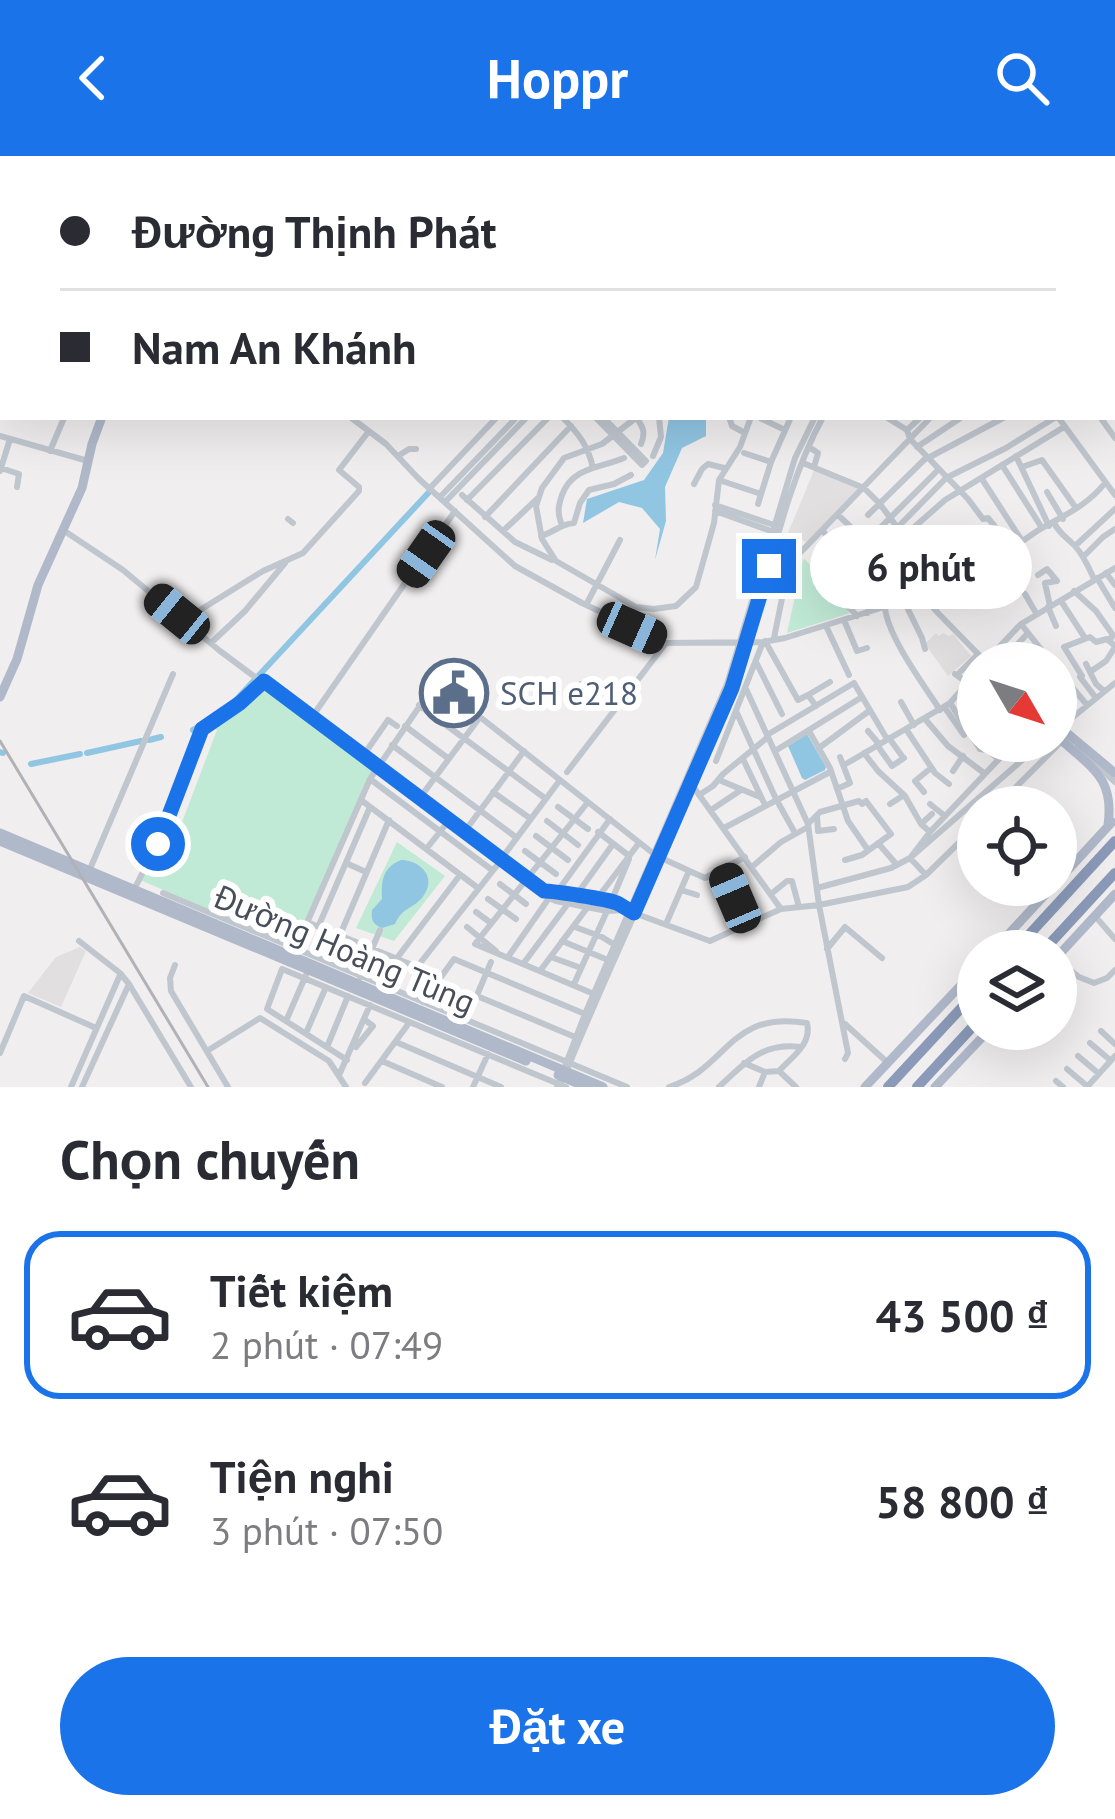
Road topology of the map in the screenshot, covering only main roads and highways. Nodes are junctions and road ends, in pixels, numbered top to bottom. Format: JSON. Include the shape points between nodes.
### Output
{"nodes":[{"id":1,"x":101,"y":420,"type":"edge"},
{"id":2,"x":0,"y":698,"type":"edge"},
{"id":3,"x":1077,"y":747,"type":"edge"},
{"id":4,"x":1077,"y":751,"type":"edge"},
{"id":5,"x":1115,"y":778,"type":"edge"},
{"id":6,"x":1112,"y":821,"type":"edge"},
{"id":7,"x":0,"y":837,"type":"edge"},
{"id":8,"x":1115,"y":841,"type":"edge"},
{"id":9,"x":1077,"y":858,"type":"edge"},
{"id":10,"x":1115,"y":873,"type":"edge"},
{"id":11,"x":88,"y":874,"type":"junction"},
{"id":12,"x":1115,"y":894,"type":"edge"},
{"id":13,"x":161,"y":901,"type":"junction"},
{"id":14,"x":1034,"y":906,"type":"edge"},
{"id":15,"x":224,"y":927,"type":"junction"},
{"id":16,"x":1012,"y":930,"type":"edge"},
{"id":17,"x":1033,"y":930,"type":"edge"},
{"id":18,"x":1062,"y":930,"type":"edge"},
{"id":19,"x":1077,"y":935,"type":"edge"},
{"id":20,"x":957,"y":990,"type":"edge"},
{"id":21,"x":950,"y":997,"type":"junction"},
{"id":22,"x":957,"y":1004,"type":"edge"},
{"id":23,"x":416,"y":1012,"type":"junction"},
{"id":24,"x":957,"y":1013,"type":"edge"},
{"id":25,"x":957,"y":1043,"type":"edge"},
{"id":26,"x":958,"y":1050,"type":"edge"},
{"id":27,"x":563,"y":1077,"type":"edge"},
{"id":28,"x":586,"y":1087,"type":"edge"},
{"id":29,"x":603,"y":1087,"type":"edge"},
{"id":30,"x":865,"y":1087,"type":"edge"},
{"id":31,"x":888,"y":1087,"type":"edge"},
{"id":32,"x":917,"y":1087,"type":"edge"},
{"id":33,"x":935,"y":1087,"type":"edge"}],
"edges":[{"from":1,"to":2,"type":"main road"},
{"from":3,"to":5,"type":"main road"},
{"from":4,"to":6,"type":"main road","via":[[1107,783]]},
{"from":6,"to":9,"type":"main road"},
{"from":7,"to":11,"type":"main road","name":"Đường Hoàng Tùng"},
{"from":8,"to":17,"type":"highway"},
{"from":10,"to":18,"type":"highway"},
{"from":11,"to":13,"type":"main road","name":"Đường Hoàng Tùng"},
{"from":11,"to":13,"type":"main road","name":"Đường Hoàng Tùng"},
{"from":12,"to":19,"type":"main road"},
{"from":13,"to":15,"type":"main road","name":"Đường Hoàng Tùng"},
{"from":14,"to":16,"type":"main road"},
{"from":15,"to":23,"type":"main road","name":"Đường Hoàng Tùng","via":[[359,980]]},
{"from":15,"to":23,"type":"main road","name":"Đường Hoàng Tùng","via":[[306,974]]},
{"from":20,"to":21,"type":"main road"},
{"from":21,"to":22,"type":"main road"},
{"from":21,"to":30,"type":"main road"},
{"from":23,"to":27,"type":"main road","name":"Đường Hoàng Tùng"},
{"from":24,"to":31,"type":"highway"},
{"from":25,"to":32,"type":"highway"},
{"from":26,"to":33,"type":"main road"},
{"from":27,"to":28,"type":"main road","name":"Đường Hoàng Tùng"},
{"from":27,"to":29,"type":"main road","name":"Đường Hoàng Tùng"}]}
